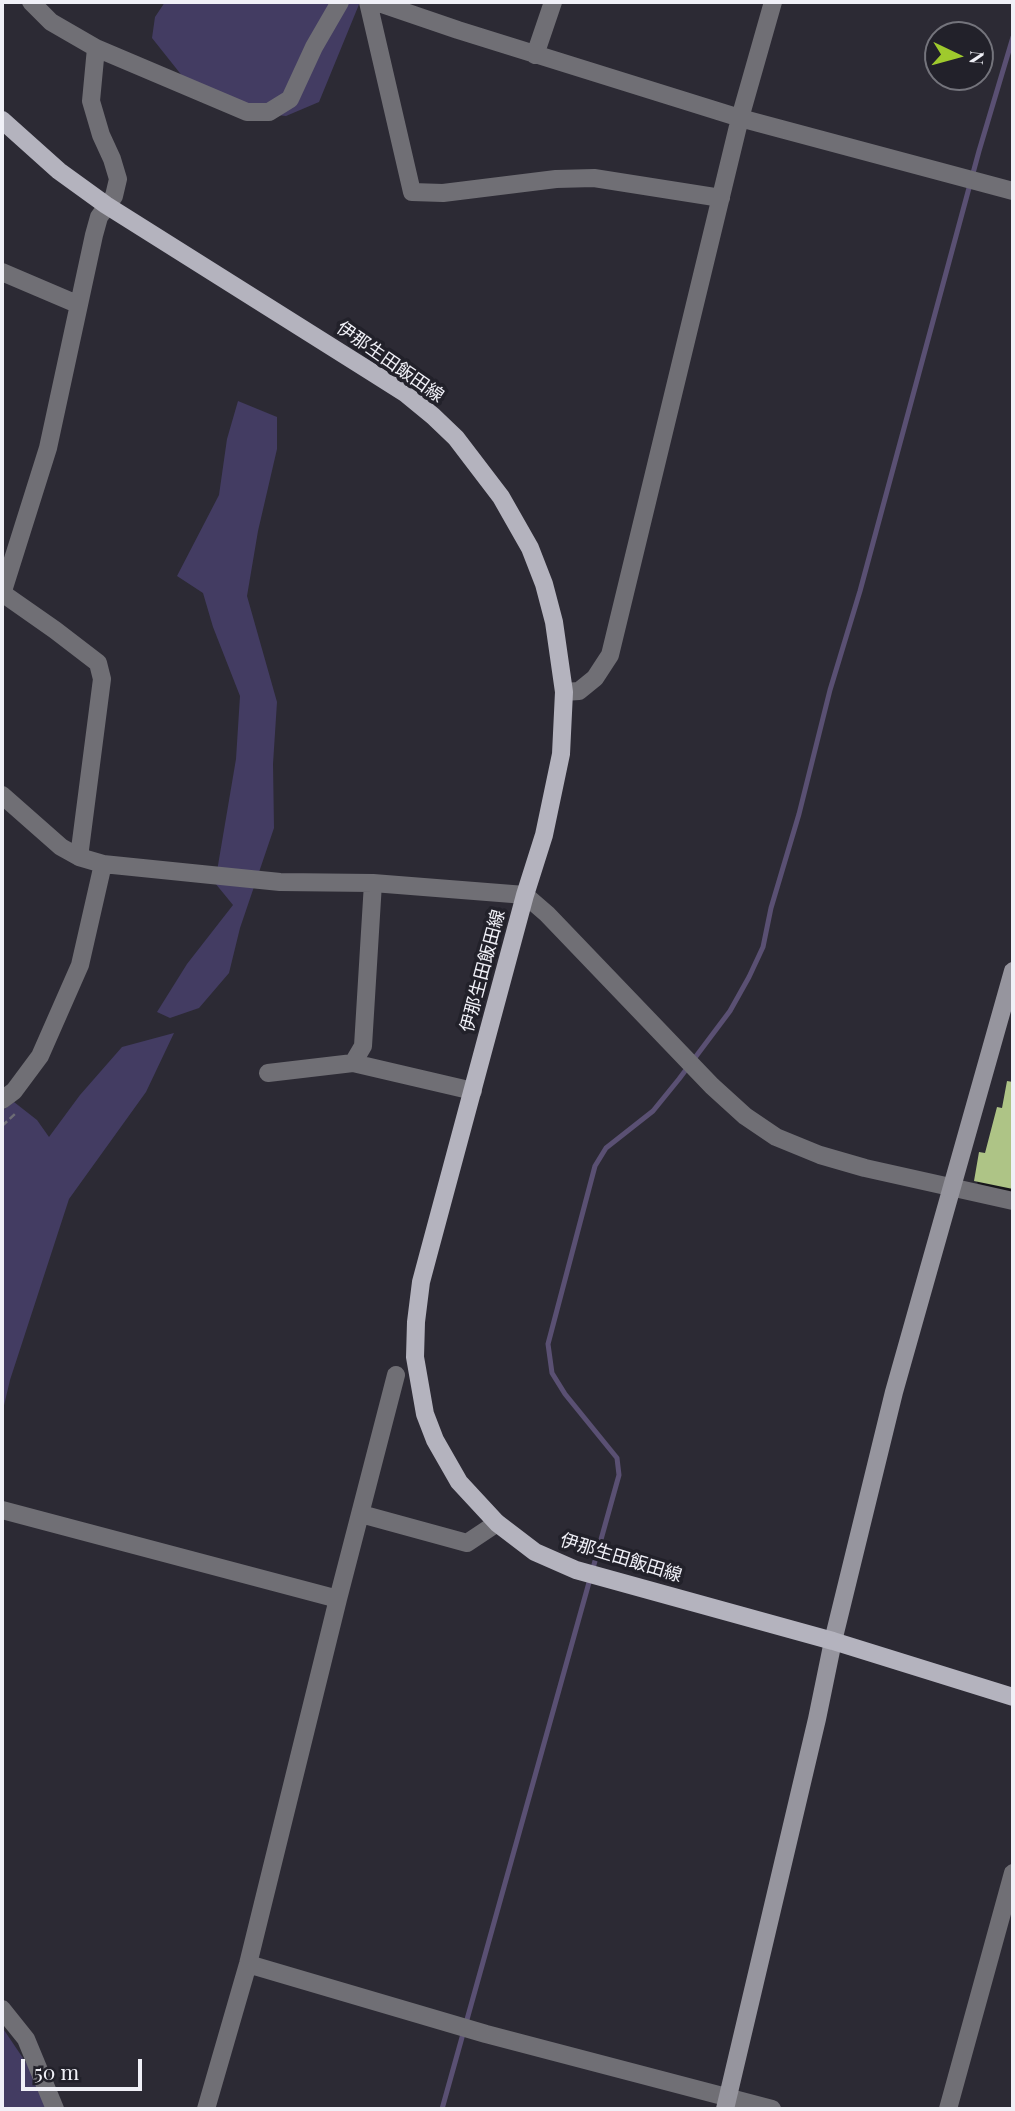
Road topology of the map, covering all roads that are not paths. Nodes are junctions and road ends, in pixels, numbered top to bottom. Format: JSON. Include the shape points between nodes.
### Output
{"nodes":[{"id":1,"x":32,"y":2,"type":"edge"},
{"id":2,"x":340,"y":2,"type":"edge"},
{"id":3,"x":368,"y":2,"type":"edge"},
{"id":4,"x":376,"y":2,"type":"edge"},
{"id":5,"x":553,"y":2,"type":"edge"},
{"id":6,"x":774,"y":2,"type":"edge"},
{"id":7,"x":96,"y":48,"type":"junction"},
{"id":8,"x":535,"y":55,"type":"junction"},
{"id":9,"x":740,"y":118,"type":"junction"},
{"id":10,"x":2,"y":120,"type":"edge"},
{"id":11,"x":1013,"y":191,"type":"edge"},
{"id":12,"x":721,"y":198,"type":"junction"},
{"id":13,"x":106,"y":205,"type":"junction"},
{"id":14,"x":2,"y":272,"type":"edge"},
{"id":15,"x":77,"y":304,"type":"junction"},
{"id":16,"x":2,"y":593,"type":"edge"},
{"id":17,"x":564,"y":692,"type":"junction"},
{"id":18,"x":2,"y":795,"type":"edge"},
{"id":19,"x":79,"y":857,"type":"junction"},
{"id":20,"x":103,"y":864,"type":"junction"},
{"id":21,"x":373,"y":883,"type":"junction"},
{"id":22,"x":525,"y":895,"type":"junction"},
{"id":23,"x":1013,"y":971,"type":"edge"},
{"id":24,"x":353,"y":1063,"type":"junction"},
{"id":25,"x":268,"y":1073,"type":"dead end"},
{"id":26,"x":473,"y":1091,"type":"junction"},
{"id":27,"x":2,"y":1100,"type":"edge"},
{"id":28,"x":951,"y":1188,"type":"junction"},
{"id":29,"x":1013,"y":1201,"type":"edge"},
{"id":30,"x":397,"y":1375,"type":"dead end"},
{"id":31,"x":2,"y":1510,"type":"edge"},
{"id":32,"x":361,"y":1514,"type":"junction"},
{"id":33,"x":497,"y":1523,"type":"junction"},
{"id":34,"x":338,"y":1600,"type":"junction"},
{"id":35,"x":833,"y":1641,"type":"junction"},
{"id":36,"x":1013,"y":1697,"type":"edge"},
{"id":37,"x":1013,"y":1873,"type":"edge"},
{"id":38,"x":1005,"y":1936,"type":"edge"},
{"id":39,"x":248,"y":1964,"type":"junction"},
{"id":40,"x":2,"y":2010,"type":"edge"},
{"id":41,"x":726,"y":2103,"type":"edge"},
{"id":42,"x":55,"y":2109,"type":"edge"},
{"id":43,"x":206,"y":2109,"type":"edge"},
{"id":44,"x":772,"y":2109,"type":"edge"},
{"id":45,"x":948,"y":2109,"type":"edge"}],
"edges":[{"from":1,"to":7,"type":"street","via":[[51,22]]},
{"from":2,"to":7,"type":"street","via":[[290,99],[269,111],[247,111]]},
{"from":3,"to":12,"type":"street","via":[[412,192],[594,178]]},
{"from":4,"to":8,"type":"street"},
{"from":5,"to":8,"type":"street"},
{"from":6,"to":9,"type":"street"},
{"from":7,"to":13,"type":"street","via":[[91,101],[118,179],[114,197]]},
{"from":8,"to":9,"type":"street"},
{"from":9,"to":11,"type":"street"},
{"from":9,"to":12,"type":"street"},
{"from":10,"to":13,"type":"main road","name":"伊那生田飯田線"},
{"from":12,"to":17,"type":"street","via":[[610,655],[595,678],[579,691]]},
{"from":13,"to":15,"type":"street","via":[[96,226]]},
{"from":13,"to":17,"type":"main road","name":"伊那生田飯田線","via":[[405,393],[456,438],[501,496],[530,548],[554,622]]},
{"from":14,"to":15,"type":"street"},
{"from":15,"to":16,"type":"street","via":[[47,448]]},
{"from":16,"to":19,"type":"street","via":[[98,663],[102,679]]},
{"from":17,"to":22,"type":"main road","name":"伊那生田飯田線","via":[[561,754],[544,835]]},
{"from":18,"to":19,"type":"street"},
{"from":19,"to":20,"type":"street"},
{"from":20,"to":21,"type":"street","via":[[280,882]]},
{"from":20,"to":27,"type":"street","via":[[80,965],[40,1056]]},
{"from":21,"to":22,"type":"street"},
{"from":21,"to":24,"type":"street","via":[[363,1046]]},
{"from":22,"to":26,"type":"main road","name":"伊那生田飯田線"},
{"from":22,"to":28,"type":"street","via":[[745,1116],[776,1137],[820,1155]]},
{"from":23,"to":28,"type":"street"},
{"from":24,"to":25,"type":"street"},
{"from":24,"to":26,"type":"street"},
{"from":26,"to":33,"type":"main road","name":"伊那生田飯田線","via":[[421,1282],[415,1357],[425,1414],[435,1440],[459,1482]]},
{"from":28,"to":29,"type":"street"},
{"from":28,"to":35,"type":"street","via":[[894,1392]]},
{"from":30,"to":32,"type":"street"},
{"from":31,"to":34,"type":"street"},
{"from":32,"to":33,"type":"street","via":[[467,1543]]},
{"from":32,"to":34,"type":"street"},
{"from":33,"to":35,"type":"main road","name":"伊那生田飯田線","via":[[535,1552],[576,1570]]},
{"from":34,"to":39,"type":"street"},
{"from":35,"to":36,"type":"main road","name":"伊那生田飯田線"},
{"from":35,"to":41,"type":"street"},
{"from":37,"to":38,"type":"street"},
{"from":38,"to":45,"type":"street"},
{"from":39,"to":41,"type":"street"},
{"from":39,"to":43,"type":"street"},
{"from":40,"to":42,"type":"street","via":[[26,2039]]},
{"from":41,"to":44,"type":"street"}]}
